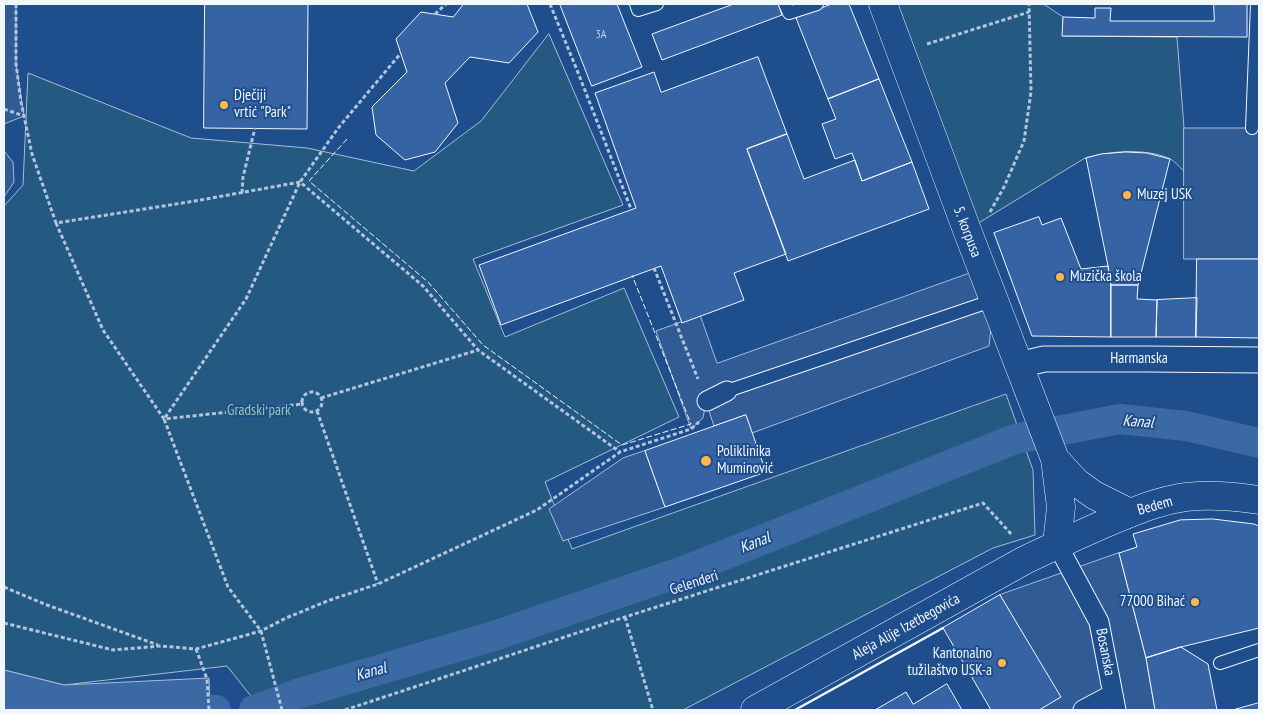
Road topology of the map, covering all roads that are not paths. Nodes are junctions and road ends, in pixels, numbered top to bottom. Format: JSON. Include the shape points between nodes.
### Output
{"nodes":[{"id":1,"x":636,"y":4,"type":"edge"},
{"id":2,"x":657,"y":4,"type":"edge"},
{"id":3,"x":785,"y":4,"type":"edge"},
{"id":4,"x":817,"y":4,"type":"edge"},
{"id":5,"x":882,"y":4,"type":"edge"},
{"id":6,"x":1257,"y":4,"type":"edge"},
{"id":7,"x":1252,"y":128,"type":"dead end"},
{"id":8,"x":994,"y":300,"type":"junction"},
{"id":9,"x":1259,"y":360,"type":"edge"},
{"id":10,"x":1019,"y":365,"type":"junction"},
{"id":11,"x":726,"y":391,"type":"joint"},
{"id":12,"x":707,"y":401,"type":"road end"},
{"id":13,"x":1054,"y":459,"type":"junction"},
{"id":14,"x":1259,"y":500,"type":"edge"},
{"id":15,"x":1130,"y":513,"type":"junction"},
{"id":16,"x":1057,"y":544,"type":"junction"},
{"id":17,"x":1259,"y":650,"type":"edge"},
{"id":18,"x":1220,"y":663,"type":"dead end"},
{"id":19,"x":1115,"y":702,"type":"edge"},
{"id":20,"x":755,"y":710,"type":"edge"},
{"id":21,"x":1083,"y":710,"type":"edge"}],
"edges":[{"from":1,"to":2,"type":"lane","via":[[638,10]]},
{"from":3,"to":4,"type":"lane","via":[[789,13]]},
{"from":5,"to":8,"type":"street","name":"5. korpusa"},
{"from":6,"to":7,"type":"lane"},
{"from":8,"to":10,"type":"street","name":"5. korpusa"},
{"from":8,"to":11,"type":"lane"},
{"from":9,"to":10,"type":"street","name":"Harmanska","via":[[1044,359]]},
{"from":10,"to":13,"type":"street","name":"5. korpusa"},
{"from":11,"to":12,"type":"street"},
{"from":13,"to":15,"type":"street","name":"5. korpusa","via":[[1094,496]]},
{"from":13,"to":16,"type":"street","name":"5. korpusa","via":[[1061,507]]},
{"from":14,"to":15,"type":"street","name":"Bedem","via":[[1196,496]]},
{"from":15,"to":16,"type":"street","name":"Bedem"},
{"from":16,"to":19,"type":"street","name":"Bosanska","via":[[1099,622]]},
{"from":16,"to":20,"type":"street","name":"Aleja Alije Izetbegovića"},
{"from":17,"to":18,"type":"lane"},
{"from":19,"to":21,"type":"street"}]}
